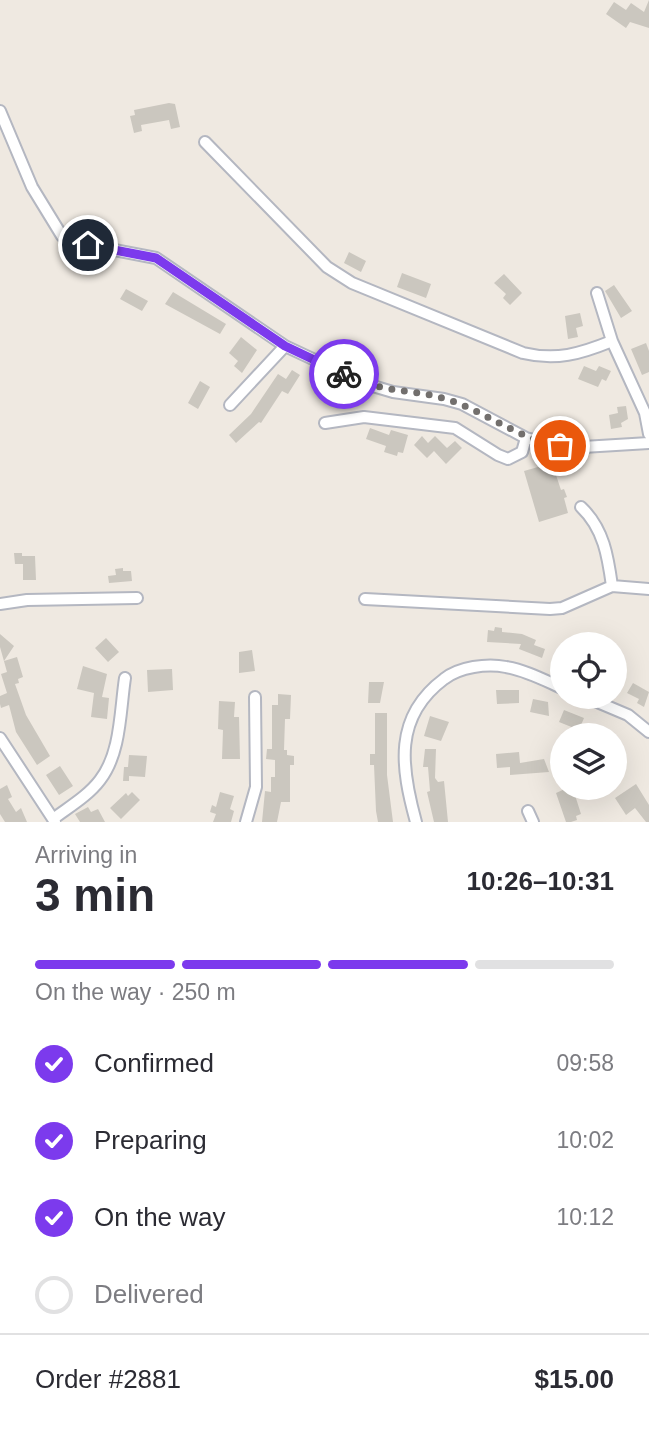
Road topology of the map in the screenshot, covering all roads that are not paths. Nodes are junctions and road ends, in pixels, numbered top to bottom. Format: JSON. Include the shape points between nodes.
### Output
{"nodes":[{"id":1,"x":0,"y":111,"type":"edge"},
{"id":2,"x":205,"y":142,"type":"dead end"},
{"id":3,"x":597,"y":293,"type":"dead end"},
{"id":4,"x":612,"y":341,"type":"junction"},
{"id":5,"x":285,"y":346,"type":"junction"},
{"id":6,"x":230,"y":405,"type":"dead end"},
{"id":7,"x":325,"y":423,"type":"dead end"},
{"id":8,"x":649,"y":434,"type":"edge"},
{"id":9,"x":526,"y":438,"type":"junction"},
{"id":10,"x":649,"y":443,"type":"edge"},
{"id":11,"x":581,"y":507,"type":"dead end"},
{"id":12,"x":612,"y":586,"type":"junction"},
{"id":13,"x":649,"y":589,"type":"edge"},
{"id":14,"x":137,"y":598,"type":"dead end"},
{"id":15,"x":365,"y":599,"type":"dead end"},
{"id":16,"x":0,"y":604,"type":"edge"},
{"id":17,"x":125,"y":678,"type":"dead end"},
{"id":18,"x":550,"y":683,"type":"edge"},
{"id":19,"x":255,"y":697,"type":"dead end"},
{"id":20,"x":614,"y":709,"type":"edge"},
{"id":21,"x":649,"y":732,"type":"edge"},
{"id":22,"x":0,"y":738,"type":"edge"},
{"id":23,"x":527,"y":811,"type":"dead end"},
{"id":24,"x":54,"y":821,"type":"edge"},
{"id":25,"x":246,"y":822,"type":"edge"},
{"id":26,"x":416,"y":822,"type":"edge"},
{"id":27,"x":533,"y":822,"type":"edge"}],
"edges":[{"from":1,"to":5,"type":"street","via":[[32,187],[62,236],[156,258]]},
{"from":2,"to":4,"type":"street","via":[[327,267],[352,283],[544,358],[567,357]]},
{"from":3,"to":4,"type":"street"},
{"from":4,"to":8,"type":"street","via":[[645,413]]},
{"from":5,"to":6,"type":"street"},
{"from":5,"to":9,"type":"street","via":[[366,384],[462,404]]},
{"from":7,"to":9,"type":"street","via":[[364,417],[448,426],[508,459],[522,452]]},
{"from":9,"to":10,"type":"street","via":[[583,447]]},
{"from":11,"to":12,"type":"street","via":[[605,544]]},
{"from":12,"to":13,"type":"street"},
{"from":12,"to":15,"type":"street","via":[[550,609]]},
{"from":14,"to":16,"type":"street"},
{"from":17,"to":24,"type":"street","via":[[109,765],[91,790]]},
{"from":18,"to":26,"type":"street","via":[[494,665],[459,671],[416,705],[405,739],[406,780]]},
{"from":19,"to":25,"type":"street","via":[[256,788]]},
{"from":20,"to":21,"type":"street"},
{"from":22,"to":24,"type":"street"},
{"from":23,"to":27,"type":"street"}]}
